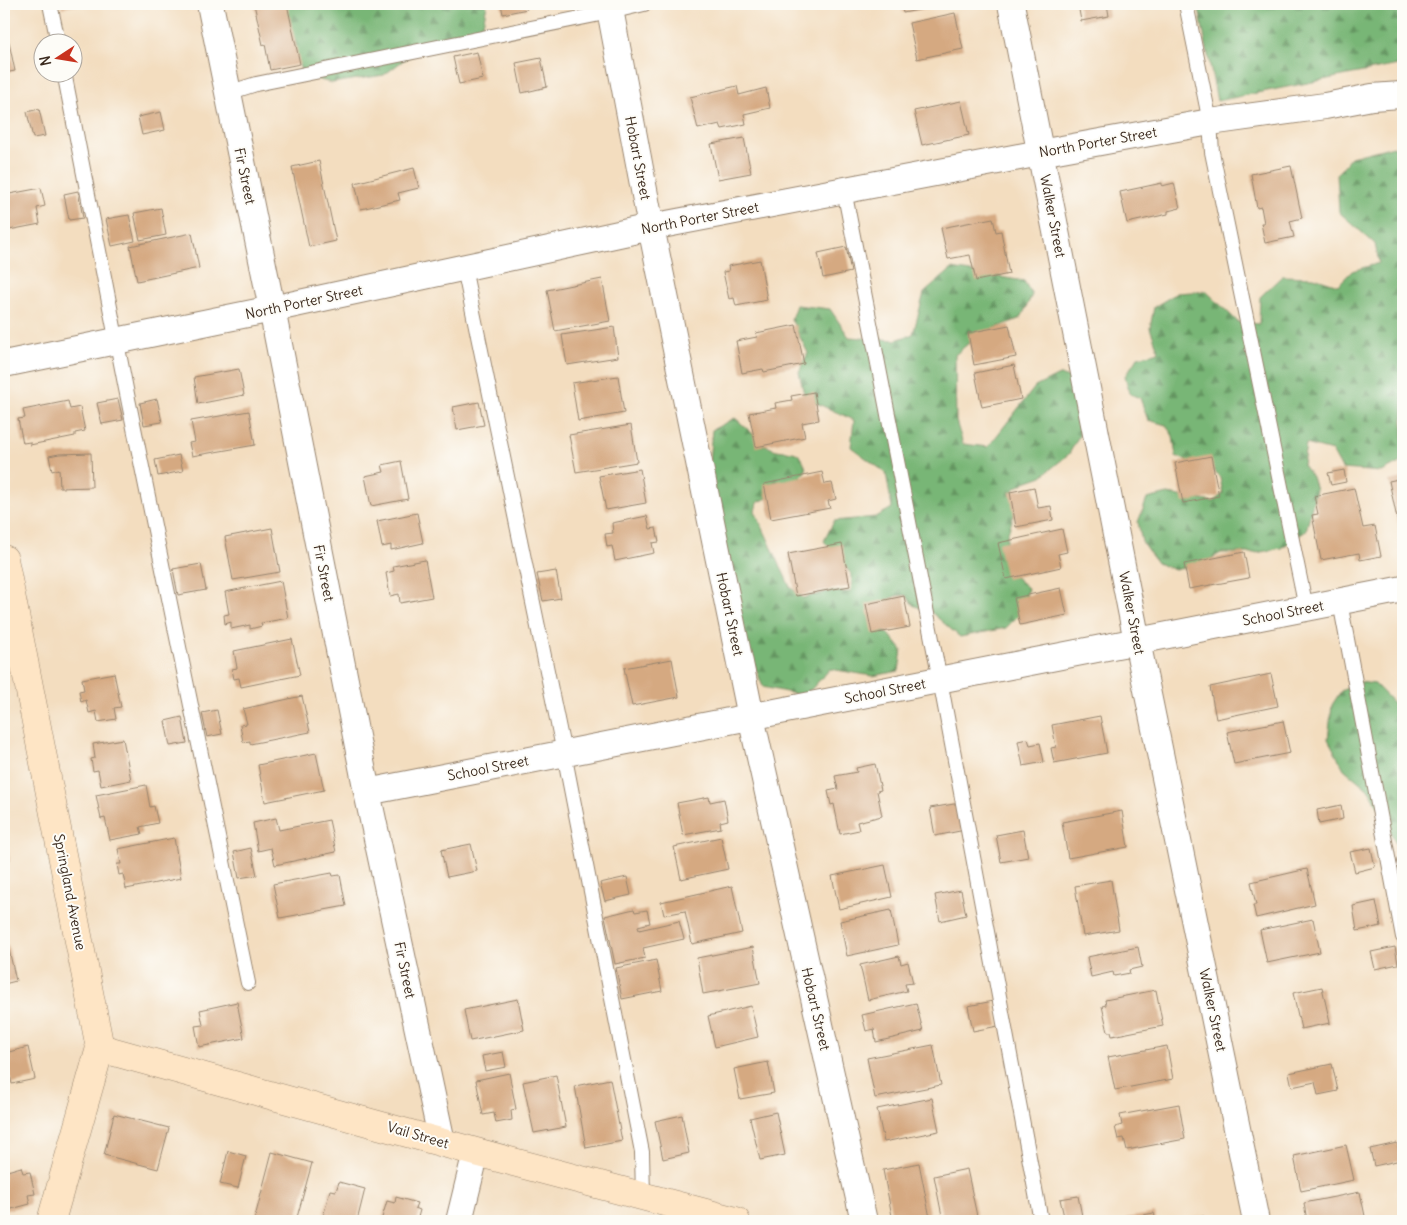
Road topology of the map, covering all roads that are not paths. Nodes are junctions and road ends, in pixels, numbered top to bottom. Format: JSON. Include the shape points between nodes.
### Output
{"nodes":[{"id":1,"x":50,"y":4,"type":"edge"},
{"id":2,"x":210,"y":4,"type":"edge"},
{"id":3,"x":644,"y":4,"type":"edge"},
{"id":4,"x":1011,"y":4,"type":"edge"},
{"id":5,"x":1186,"y":4,"type":"edge"},
{"id":6,"x":609,"y":8,"type":"edge"},
{"id":7,"x":56,"y":32,"type":"edge"},
{"id":8,"x":66,"y":82,"type":"edge"},
{"id":9,"x":228,"y":93,"type":"junction"},
{"id":10,"x":1401,"y":95,"type":"dead end"},
{"id":11,"x":1210,"y":122,"type":"junction"},
{"id":12,"x":1040,"y":153,"type":"junction"},
{"id":13,"x":844,"y":190,"type":"junction"},
{"id":14,"x":651,"y":227,"type":"junction"},
{"id":15,"x":464,"y":268,"type":"junction"},
{"id":16,"x":272,"y":309,"type":"junction"},
{"id":17,"x":118,"y":341,"type":"junction"},
{"id":18,"x":4,"y":364,"type":"edge"},
{"id":19,"x":4,"y":559,"type":"edge"},
{"id":20,"x":1403,"y":589,"type":"edge"},
{"id":21,"x":1340,"y":602,"type":"junction"},
{"id":22,"x":1306,"y":608,"type":"junction"},
{"id":23,"x":1137,"y":641,"type":"junction"},
{"id":24,"x":940,"y":680,"type":"junction"},
{"id":25,"x":751,"y":717,"type":"junction"},
{"id":26,"x":564,"y":753,"type":"junction"},
{"id":27,"x":367,"y":792,"type":"junction"},
{"id":28,"x":1403,"y":937,"type":"edge"},
{"id":29,"x":248,"y":983,"type":"dead end"},
{"id":30,"x":100,"y":1048,"type":"junction"},
{"id":31,"x":442,"y":1142,"type":"junction"},
{"id":32,"x":476,"y":1152,"type":"junction"},
{"id":33,"x":643,"y":1197,"type":"junction"},
{"id":34,"x":673,"y":1213,"type":"edge"},
{"id":35,"x":51,"y":1221,"type":"edge"},
{"id":36,"x":460,"y":1221,"type":"edge"},
{"id":37,"x":736,"y":1221,"type":"edge"},
{"id":38,"x":864,"y":1221,"type":"edge"},
{"id":39,"x":1041,"y":1221,"type":"edge"},
{"id":40,"x":1256,"y":1221,"type":"edge"}],
"edges":[{"from":1,"to":7,"type":"lane"},
{"from":2,"to":9,"type":"street","name":"Fir Street"},
{"from":3,"to":6,"type":"lane"},
{"from":4,"to":12,"type":"street","name":"Walker Street"},
{"from":5,"to":11,"type":"lane"},
{"from":6,"to":9,"type":"lane","via":[[256,84]]},
{"from":6,"to":14,"type":"street","name":"Hobart Street"},
{"from":8,"to":17,"type":"lane"},
{"from":9,"to":16,"type":"street","name":"Fir Street"},
{"from":10,"to":11,"type":"street","name":"North Porter Street"},
{"from":11,"to":12,"type":"street","name":"North Porter Street"},
{"from":11,"to":22,"type":"lane","via":[[1212,152]]},
{"from":12,"to":13,"type":"street","name":"North Porter Street"},
{"from":12,"to":23,"type":"street","name":"Walker Street"},
{"from":13,"to":14,"type":"street","name":"North Porter Street"},
{"from":13,"to":24,"type":"lane"},
{"from":14,"to":15,"type":"street","name":"North Porter Street"},
{"from":14,"to":25,"type":"street","name":"Hobart Street"},
{"from":15,"to":16,"type":"street","name":"North Porter Street"},
{"from":15,"to":26,"type":"lane"},
{"from":16,"to":17,"type":"street","name":"North Porter Street"},
{"from":16,"to":27,"type":"street","name":"Fir Street"},
{"from":17,"to":18,"type":"street","name":"North Porter Street"},
{"from":17,"to":29,"type":"lane"},
{"from":19,"to":30,"type":"street","name":"Springland Avenue"},
{"from":20,"to":21,"type":"street","name":"School Street"},
{"from":21,"to":22,"type":"street","name":"School Street"},
{"from":21,"to":28,"type":"lane"},
{"from":22,"to":23,"type":"street","name":"School Street"},
{"from":23,"to":24,"type":"street","name":"School Street"},
{"from":23,"to":40,"type":"street","name":"Walker Street"},
{"from":24,"to":25,"type":"street","name":"School Street"},
{"from":24,"to":39,"type":"lane"},
{"from":25,"to":26,"type":"street","name":"School Street"},
{"from":25,"to":38,"type":"street","name":"Hobart Street"},
{"from":26,"to":27,"type":"street","name":"School Street"},
{"from":26,"to":33,"type":"lane","via":[[642,1152]]},
{"from":27,"to":31,"type":"street","name":"Fir Street"},
{"from":30,"to":31,"type":"street","name":"Vail Street"},
{"from":30,"to":35,"type":"street","name":"Springland Avenue"},
{"from":31,"to":32,"type":"street","name":"Vail Street"},
{"from":32,"to":33,"type":"street","name":"Vail Street"},
{"from":32,"to":36,"type":"street"},
{"from":33,"to":34,"type":"street","name":"Vail Street"},
{"from":34,"to":37,"type":"street","name":"Vail Street"}]}
